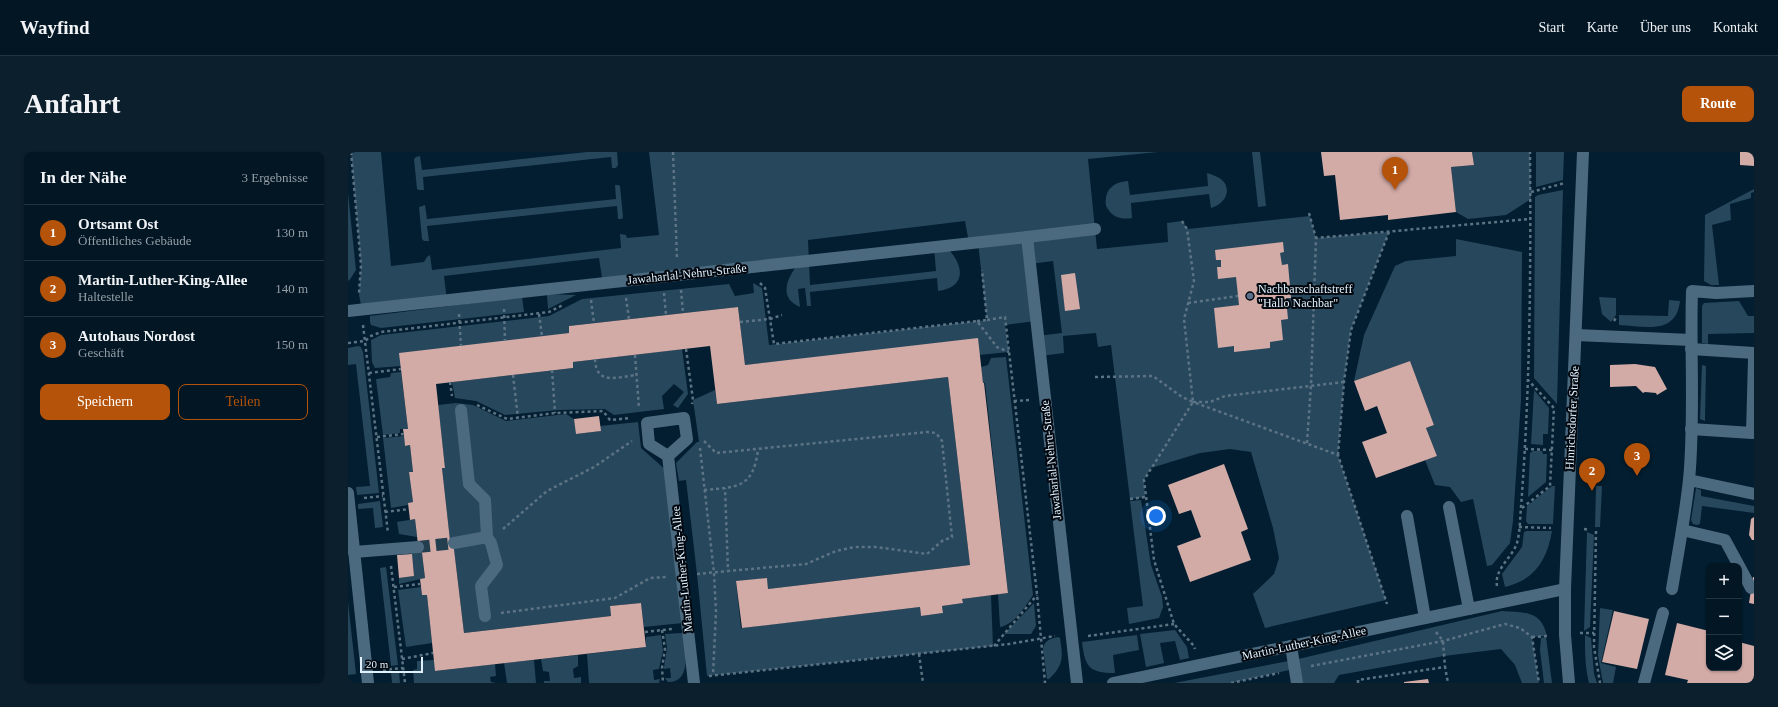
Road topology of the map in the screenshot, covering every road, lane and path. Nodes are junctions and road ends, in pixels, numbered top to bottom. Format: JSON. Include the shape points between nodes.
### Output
{"nodes":[{"id":1,"x":351,"y":152,"type":"edge"},
{"id":2,"x":673,"y":152,"type":"edge"},
{"id":3,"x":1530,"y":152,"type":"edge"},
{"id":4,"x":1583,"y":152,"type":"edge"},
{"id":5,"x":1564,"y":183,"type":"dead end"},
{"id":6,"x":1531,"y":192,"type":"junction"},
{"id":7,"x":1309,"y":213,"type":"dead end"},
{"id":8,"x":1530,"y":219,"type":"junction"},
{"id":9,"x":1182,"y":221,"type":"dead end"},
{"id":10,"x":1095,"y":229,"type":"dead end"},
{"id":11,"x":1389,"y":232,"type":"junction"},
{"id":12,"x":1027,"y":237,"type":"junction"},
{"id":13,"x":1316,"y":238,"type":"junction"},
{"id":14,"x":982,"y":270,"type":"dead end"},
{"id":15,"x":678,"y":275,"type":"junction"},
{"id":16,"x":662,"y":277,"type":"junction"},
{"id":17,"x":624,"y":281,"type":"junction"},
{"id":18,"x":756,"y":281,"type":"dead end"},
{"id":19,"x":590,"y":285,"type":"junction"},
{"id":20,"x":1754,"y":291,"type":"edge"},
{"id":21,"x":505,"y":294,"type":"junction"},
{"id":22,"x":1238,"y":296,"type":"dead end"},
{"id":23,"x":460,"y":300,"type":"junction"},
{"id":24,"x":570,"y":302,"type":"dead end"},
{"id":25,"x":1188,"y":303,"type":"junction"},
{"id":26,"x":362,"y":310,"type":"junction"},
{"id":27,"x":348,"y":311,"type":"edge"},
{"id":28,"x":683,"y":313,"type":"dead end"},
{"id":29,"x":539,"y":314,"type":"junction"},
{"id":30,"x":666,"y":315,"type":"dead end"},
{"id":31,"x":782,"y":315,"type":"dead end"},
{"id":32,"x":503,"y":318,"type":"junction"},
{"id":33,"x":629,"y":319,"type":"dead end"},
{"id":34,"x":770,"y":319,"type":"junction"},
{"id":35,"x":987,"y":320,"type":"junction"},
{"id":36,"x":978,"y":321,"type":"junction"},
{"id":37,"x":740,"y":322,"type":"dead end"},
{"id":38,"x":459,"y":323,"type":"junction"},
{"id":39,"x":594,"y":323,"type":"dead end"},
{"id":40,"x":1576,"y":335,"type":"junction"},
{"id":41,"x":542,"y":336,"type":"dead end"},
{"id":42,"x":365,"y":341,"type":"junction"},
{"id":43,"x":505,"y":341,"type":"dead end"},
{"id":44,"x":348,"y":343,"type":"edge"},
{"id":45,"x":1691,"y":345,"type":"junction"},
{"id":46,"x":461,"y":346,"type":"dead end"},
{"id":47,"x":686,"y":349,"type":"dead end"},
{"id":48,"x":1008,"y":352,"type":"junction"},
{"id":49,"x":1754,"y":353,"type":"edge"},
{"id":50,"x":635,"y":355,"type":"dead end"},
{"id":51,"x":595,"y":359,"type":"dead end"},
{"id":52,"x":1754,"y":359,"type":"edge"},
{"id":53,"x":401,"y":369,"type":"dead end"},
{"id":54,"x":552,"y":370,"type":"dead end"},
{"id":55,"x":369,"y":373,"type":"junction"},
{"id":56,"x":513,"y":375,"type":"dead end"},
{"id":57,"x":636,"y":375,"type":"junction"},
{"id":58,"x":1095,"y":376,"type":"dead end"},
{"id":59,"x":1528,"y":380,"type":"junction"},
{"id":60,"x":450,"y":382,"type":"dead end"},
{"id":61,"x":1344,"y":382,"type":"junction"},
{"id":62,"x":1311,"y":385,"type":"junction"},
{"id":63,"x":453,"y":400,"type":"dead end"},
{"id":64,"x":1193,"y":402,"type":"junction"},
{"id":65,"x":472,"y":403,"type":"dead end"},
{"id":66,"x":691,"y":407,"type":"dead end"},
{"id":67,"x":461,"y":410,"type":"dead end"},
{"id":68,"x":555,"y":413,"type":"junction"},
{"id":69,"x":639,"y":413,"type":"dead end"},
{"id":70,"x":518,"y":418,"type":"junction"},
{"id":71,"x":638,"y":418,"type":"dead end"},
{"id":72,"x":1691,"y":429,"type":"junction"},
{"id":73,"x":404,"y":434,"type":"dead end"},
{"id":74,"x":377,"y":437,"type":"junction"},
{"id":75,"x":633,"y":440,"type":"dead end"},
{"id":76,"x":702,"y":440,"type":"dead end"},
{"id":77,"x":699,"y":443,"type":"dead end"},
{"id":78,"x":1307,"y":443,"type":"junction"},
{"id":79,"x":1525,"y":449,"type":"junction"},
{"id":80,"x":758,"y":450,"type":"junction"},
{"id":81,"x":1552,"y":450,"type":"junction"},
{"id":82,"x":1338,"y":455,"type":"junction"},
{"id":83,"x":668,"y":456,"type":"dead end"},
{"id":84,"x":1689,"y":480,"type":"junction"},
{"id":85,"x":725,"y":488,"type":"junction"},
{"id":86,"x":704,"y":490,"type":"junction"},
{"id":87,"x":348,"y":493,"type":"edge"},
{"id":88,"x":1754,"y":494,"type":"edge"},
{"id":89,"x":383,"y":496,"type":"junction"},
{"id":90,"x":1145,"y":497,"type":"junction"},
{"id":91,"x":372,"y":498,"type":"dead end"},
{"id":92,"x":1130,"y":498,"type":"dead end"},
{"id":93,"x":1449,"y":507,"type":"dead end"},
{"id":94,"x":1521,"y":508,"type":"junction"},
{"id":95,"x":409,"y":509,"type":"dead end"},
{"id":96,"x":385,"y":512,"type":"junction"},
{"id":97,"x":1407,"y":516,"type":"dead end"},
{"id":98,"x":1519,"y":527,"type":"junction"},
{"id":99,"x":1557,"y":528,"type":"dead end"},
{"id":100,"x":1682,"y":530,"type":"junction"},
{"id":101,"x":1596,"y":531,"type":"dead end"},
{"id":102,"x":489,"y":540,"type":"junction"},
{"id":103,"x":454,"y":543,"type":"tunnel mouth"},
{"id":104,"x":418,"y":547,"type":"tunnel mouth"},
{"id":105,"x":390,"y":549,"type":"junction"},
{"id":106,"x":354,"y":552,"type":"junction"},
{"id":107,"x":728,"y":572,"type":"junction"},
{"id":108,"x":714,"y":573,"type":"junction"},
{"id":109,"x":683,"y":575,"type":"junction"},
{"id":110,"x":420,"y":584,"type":"dead end"},
{"id":111,"x":394,"y":587,"type":"junction"},
{"id":112,"x":1565,"y":588,"type":"junction"},
{"id":113,"x":1751,"y":588,"type":"dead end"},
{"id":114,"x":1672,"y":589,"type":"dead end"},
{"id":115,"x":1037,"y":594,"type":"junction"},
{"id":116,"x":1501,"y":602,"type":"junction"},
{"id":117,"x":1387,"y":604,"type":"dead end"},
{"id":118,"x":1469,"y":608,"type":"junction"},
{"id":119,"x":484,"y":612,"type":"joint"},
{"id":120,"x":1663,"y":613,"type":"dead end"},
{"id":121,"x":1425,"y":618,"type":"junction"},
{"id":122,"x":1174,"y":624,"type":"junction"},
{"id":123,"x":1505,"y":624,"type":"junction"},
{"id":124,"x":688,"y":627,"type":"junction"},
{"id":125,"x":662,"y":630,"type":"junction"},
{"id":126,"x":645,"y":632,"type":"dead end"},
{"id":127,"x":1041,"y":638,"type":"junction"},
{"id":128,"x":1072,"y":638,"type":"junction"},
{"id":129,"x":1443,"y":641,"type":"junction"},
{"id":130,"x":993,"y":646,"type":"junction"},
{"id":131,"x":1291,"y":646,"type":"junction"},
{"id":132,"x":433,"y":653,"type":"dead end"},
{"id":133,"x":919,"y":654,"type":"junction"},
{"id":134,"x":402,"y":659,"type":"junction"},
{"id":135,"x":1197,"y":665,"type":"junction"},
{"id":136,"x":1445,"y":667,"type":"junction"},
{"id":137,"x":1295,"y":669,"type":"junction"},
{"id":138,"x":713,"y":675,"type":"junction"},
{"id":139,"x":694,"y":680,"type":"edge"},
{"id":140,"x":1119,"y":682,"type":"edge"},
{"id":141,"x":368,"y":683,"type":"edge"},
{"id":142,"x":405,"y":683,"type":"edge"},
{"id":143,"x":663,"y":683,"type":"edge"},
{"id":144,"x":923,"y":683,"type":"edge"},
{"id":145,"x":1045,"y":683,"type":"edge"},
{"id":146,"x":1077,"y":683,"type":"edge"},
{"id":147,"x":1231,"y":683,"type":"edge"},
{"id":148,"x":1297,"y":683,"type":"edge"},
{"id":149,"x":1358,"y":683,"type":"edge"},
{"id":150,"x":1448,"y":683,"type":"edge"},
{"id":151,"x":1539,"y":683,"type":"edge"},
{"id":152,"x":1569,"y":683,"type":"edge"},
{"id":153,"x":1600,"y":683,"type":"edge"},
{"id":154,"x":1644,"y":683,"type":"edge"}],
"edges":[{"from":1,"to":26,"type":"path","via":[[361,266],[359,295]]},
{"from":2,"to":15,"type":"path"},
{"from":3,"to":6,"type":"path"},
{"from":4,"to":40,"type":"street","name":"Hinrichsdorfer Straße"},
{"from":5,"to":6,"type":"path"},
{"from":6,"to":8,"type":"path"},
{"from":7,"to":13,"type":"path"},
{"from":8,"to":11,"type":"path"},
{"from":8,"to":59,"type":"path"},
{"from":9,"to":25,"type":"path","via":[[1187,229],[1194,281]]},
{"from":10,"to":12,"type":"street","name":"Jawaharlal-Nehru-Straße"},
{"from":11,"to":13,"type":"path"},
{"from":11,"to":61,"type":"path","via":[[1351,330]]},
{"from":12,"to":15,"type":"street","name":"Jawaharlal-Nehru-Straße"},
{"from":12,"to":128,"type":"street","name":"Jawaharlal-Nehru-Straße"},
{"from":13,"to":62,"type":"path"},
{"from":14,"to":35,"type":"path"},
{"from":15,"to":16,"type":"street","name":"Jawaharlal-Nehru-Straße"},
{"from":15,"to":28,"type":"path"},
{"from":16,"to":17,"type":"street","name":"Jawaharlal-Nehru-Straße"},
{"from":16,"to":30,"type":"path"},
{"from":17,"to":19,"type":"street","name":"Jawaharlal-Nehru-Straße"},
{"from":17,"to":33,"type":"path"},
{"from":18,"to":34,"type":"path","via":[[765,288]]},
{"from":19,"to":21,"type":"street","name":"Jawaharlal-Nehru-Straße"},
{"from":19,"to":39,"type":"path"},
{"from":20,"to":45,"type":"street","via":[[1692,291]]},
{"from":21,"to":23,"type":"street","name":"Jawaharlal-Nehru-Straße"},
{"from":21,"to":32,"type":"path"},
{"from":22,"to":25,"type":"path"},
{"from":23,"to":26,"type":"street","name":"Jawaharlal-Nehru-Straße"},
{"from":23,"to":38,"type":"path"},
{"from":24,"to":29,"type":"path"},
{"from":25,"to":64,"type":"path","via":[[1184,320]]},
{"from":26,"to":27,"type":"street","name":"Jawaharlal-Nehru-Straße"},
{"from":26,"to":42,"type":"path"},
{"from":29,"to":32,"type":"path"},
{"from":29,"to":41,"type":"path"},
{"from":31,"to":34,"type":"path"},
{"from":32,"to":38,"type":"path"},
{"from":32,"to":43,"type":"path"},
{"from":34,"to":36,"type":"path","via":[[774,344]]},
{"from":34,"to":37,"type":"path"},
{"from":35,"to":36,"type":"path"},
{"from":35,"to":48,"type":"path","via":[[1005,318]]},
{"from":36,"to":48,"type":"path","via":[[997,347]]},
{"from":38,"to":42,"type":"path","via":[[381,332]]},
{"from":38,"to":46,"type":"path"},
{"from":40,"to":45,"type":"street"},
{"from":40,"to":112,"type":"street","name":"Hinrichsdorfer Straße"},
{"from":42,"to":44,"type":"path"},
{"from":42,"to":55,"type":"path"},
{"from":45,"to":49,"type":"street"},
{"from":45,"to":72,"type":"street"},
{"from":47,"to":66,"type":"path","via":[[693,400]]},
{"from":48,"to":115,"type":"path"},
{"from":50,"to":57,"type":"path"},
{"from":51,"to":57,"type":"path","via":[[600,376],[605,378]]},
{"from":52,"to":72,"type":"street","via":[[1752,433]]},
{"from":53,"to":55,"type":"path"},
{"from":54,"to":68,"type":"path"},
{"from":55,"to":74,"type":"path"},
{"from":56,"to":70,"type":"path"},
{"from":57,"to":69,"type":"path"},
{"from":58,"to":64,"type":"path","via":[[1153,376]]},
{"from":59,"to":79,"type":"path"},
{"from":59,"to":81,"type":"path","via":[[1554,408]]},
{"from":60,"to":63,"type":"path"},
{"from":61,"to":62,"type":"path"},
{"from":61,"to":82,"type":"path"},
{"from":62,"to":64,"type":"path","via":[[1225,396],[1210,402]]},
{"from":62,"to":78,"type":"path"},
{"from":64,"to":78,"type":"path"},
{"from":64,"to":90,"type":"path","via":[[1144,480]]},
{"from":65,"to":70,"type":"path","via":[[507,418]]},
{"from":67,"to":102,"type":"street","via":[[469,484],[485,500]]},
{"from":68,"to":70,"type":"path"},
{"from":68,"to":71,"type":"path","via":[[603,411],[610,420]]},
{"from":72,"to":84,"type":"street"},
{"from":73,"to":74,"type":"path"},
{"from":74,"to":89,"type":"path"},
{"from":75,"to":102,"type":"path","via":[[594,467],[547,491]]},
{"from":76,"to":80,"type":"path","via":[[716,453]]},
{"from":77,"to":86,"type":"path"},
{"from":78,"to":82,"type":"path"},
{"from":79,"to":81,"type":"path"},
{"from":79,"to":94,"type":"path"},
{"from":80,"to":85,"type":"path","via":[[751,477],[738,485]]},
{"from":80,"to":107,"type":"path","via":[[936,433],[942,441],[952,537],[938,543],[927,554],[876,547],[855,547],[836,551],[806,564]]},
{"from":81,"to":94,"type":"path","via":[[1550,486]]},
{"from":82,"to":117,"type":"path"},
{"from":83,"to":109,"type":"street","name":"Martin-Luther-King-Allee"},
{"from":84,"to":88,"type":"street"},
{"from":84,"to":100,"type":"street"},
{"from":85,"to":86,"type":"path"},
{"from":85,"to":107,"type":"path"},
{"from":86,"to":108,"type":"path"},
{"from":87,"to":106,"type":"street"},
{"from":89,"to":91,"type":"path"},
{"from":89,"to":96,"type":"path"},
{"from":90,"to":92,"type":"path"},
{"from":90,"to":122,"type":"path","via":[[1154,560]]},
{"from":93,"to":118,"type":"street"},
{"from":94,"to":98,"type":"path"},
{"from":95,"to":96,"type":"path"},
{"from":96,"to":105,"type":"path"},
{"from":97,"to":121,"type":"street"},
{"from":98,"to":99,"type":"path"},
{"from":98,"to":116,"type":"path","via":[[1516,544],[1496,580]]},
{"from":100,"to":113,"type":"street","via":[[1725,540]]},
{"from":100,"to":114,"type":"street"},
{"from":101,"to":153,"type":"path","via":[[1594,647]]},
{"from":102,"to":103,"type":"street"},
{"from":102,"to":119,"type":"street","via":[[497,565],[481,586]]},
{"from":104,"to":105,"type":"street"},
{"from":105,"to":106,"type":"street"},
{"from":105,"to":111,"type":"path"},
{"from":106,"to":141,"type":"street"},
{"from":107,"to":108,"type":"path"},
{"from":108,"to":109,"type":"path"},
{"from":108,"to":138,"type":"path","via":[[716,612]]},
{"from":109,"to":119,"type":"path","via":[[650,578],[615,598],[492,615]]},
{"from":109,"to":124,"type":"street","name":"Martin-Luther-King-Allee"},
{"from":110,"to":111,"type":"path"},
{"from":111,"to":134,"type":"path"},
{"from":112,"to":116,"type":"street","name":"Martin-Luther-King-Allee"},
{"from":112,"to":152,"type":"street","name":"Hinrichsdorfer Straße"},
{"from":115,"to":127,"type":"path"},
{"from":115,"to":130,"type":"path"},
{"from":116,"to":118,"type":"street","name":"Martin-Luther-King-Allee"},
{"from":116,"to":123,"type":"path"},
{"from":118,"to":121,"type":"street","name":"Martin-Luther-King-Allee"},
{"from":120,"to":154,"type":"street"},
{"from":121,"to":131,"type":"street","name":"Martin-Luther-King-Allee"},
{"from":122,"to":128,"type":"path"},
{"from":122,"to":135,"type":"path","via":[[1194,646]]},
{"from":123,"to":129,"type":"path"},
{"from":123,"to":151,"type":"path","via":[[1520,628],[1532,637]]},
{"from":124,"to":125,"type":"path"},
{"from":124,"to":139,"type":"street","name":"Martin-Luther-King-Allee"},
{"from":125,"to":126,"type":"path"},
{"from":125,"to":143,"type":"path","via":[[665,649]]},
{"from":127,"to":128,"type":"path"},
{"from":127,"to":130,"type":"path"},
{"from":127,"to":145,"type":"path"},
{"from":128,"to":146,"type":"street","name":"Jawaharlal-Nehru-Straße"},
{"from":129,"to":136,"type":"path"},
{"from":129,"to":137,"type":"path"},
{"from":130,"to":133,"type":"path"},
{"from":131,"to":135,"type":"street","name":"Martin-Luther-King-Allee"},
{"from":131,"to":137,"type":"street"},
{"from":132,"to":134,"type":"path"},
{"from":133,"to":138,"type":"path"},
{"from":133,"to":144,"type":"path"},
{"from":134,"to":142,"type":"path"},
{"from":135,"to":140,"type":"street","name":"Martin-Luther-King-Allee"},
{"from":136,"to":149,"type":"path","via":[[1358,680]]},
{"from":136,"to":150,"type":"path"},
{"from":137,"to":147,"type":"path"},
{"from":137,"to":148,"type":"street"},
{"from":138,"to":139,"type":"path"}]}
